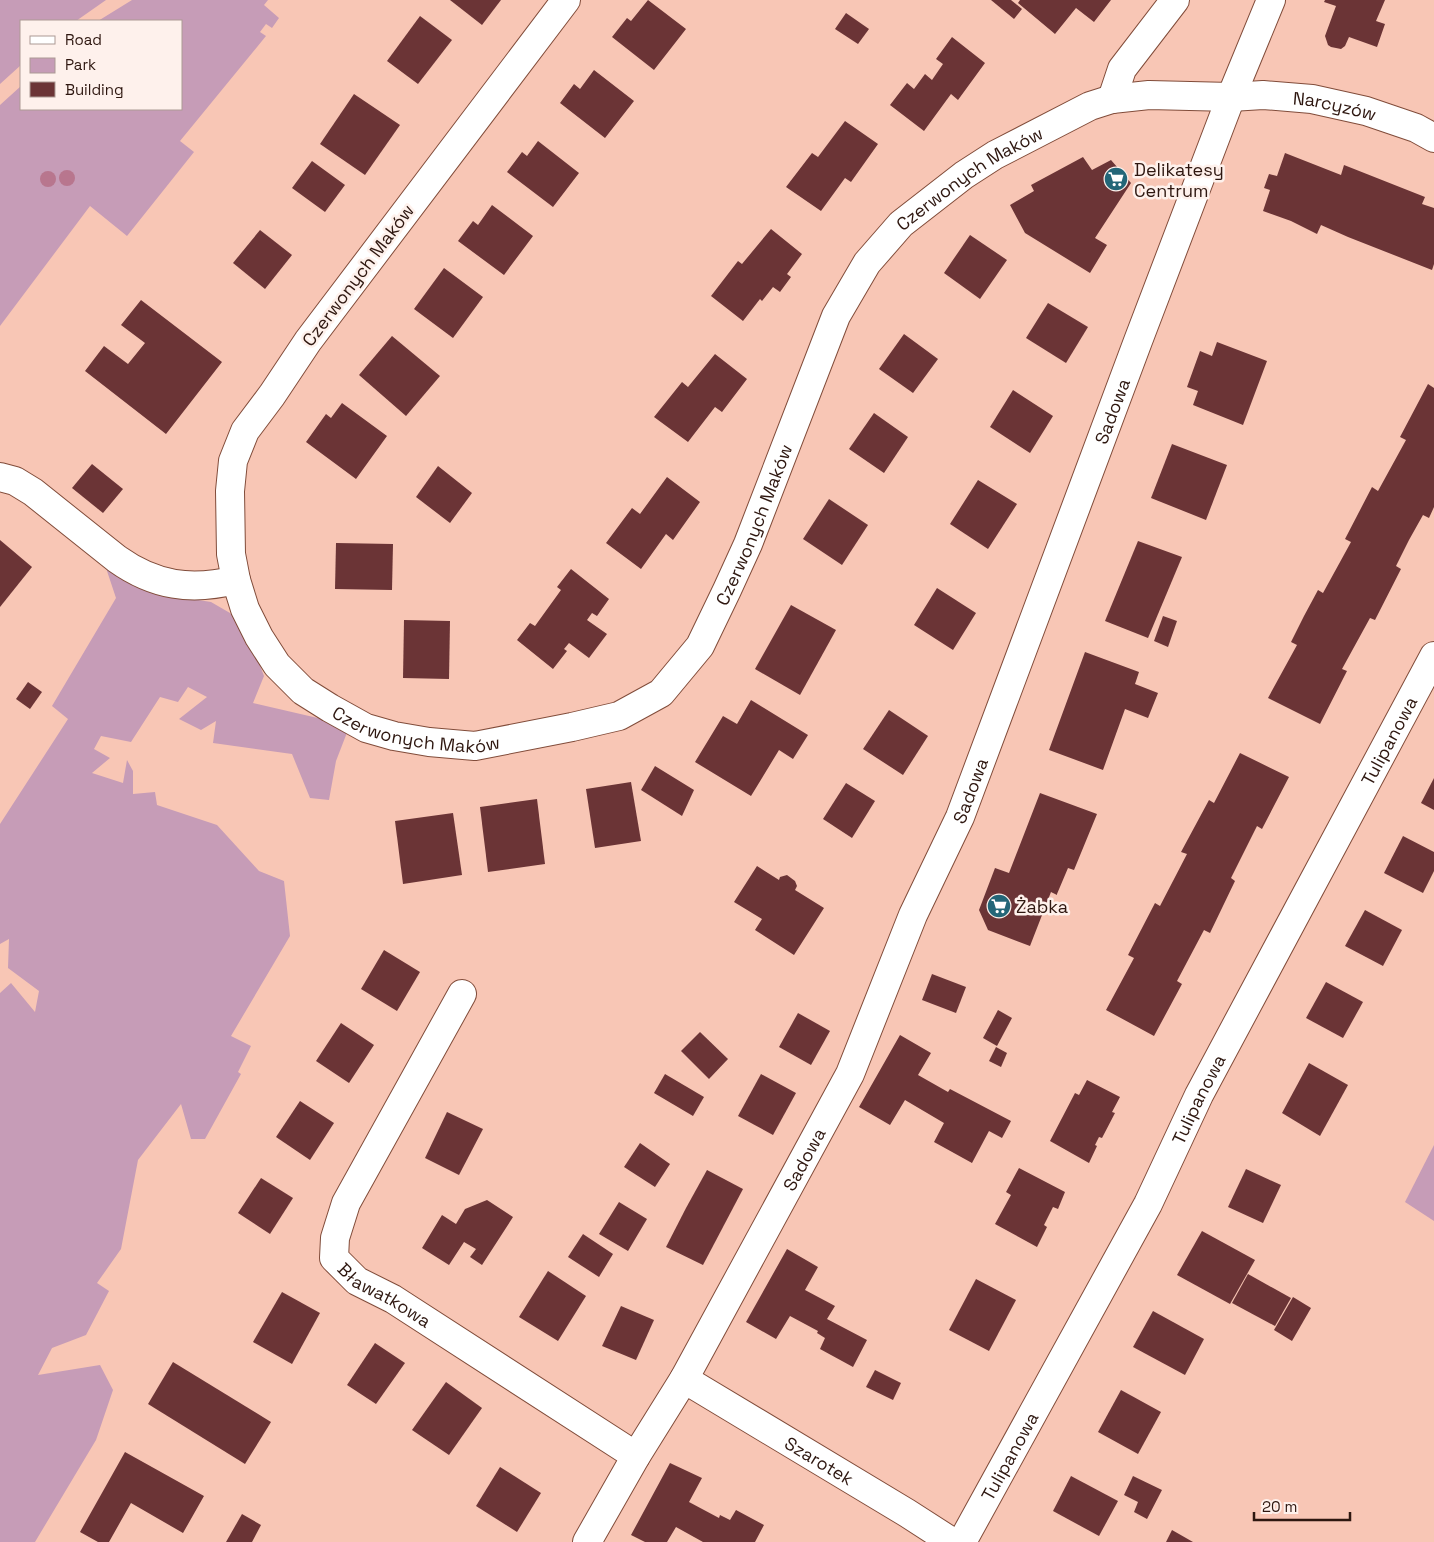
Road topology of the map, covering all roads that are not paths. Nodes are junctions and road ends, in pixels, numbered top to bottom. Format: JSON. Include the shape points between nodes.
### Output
{"nodes":[{"id":1,"x":566,"y":0,"type":"edge"},
{"id":2,"x":1175,"y":0,"type":"edge"},
{"id":3,"x":1271,"y":0,"type":"edge"},
{"id":4,"x":1231,"y":97,"type":"junction"},
{"id":5,"x":1112,"y":99,"type":"junction"},
{"id":6,"x":1434,"y":138,"type":"edge"},
{"id":7,"x":0,"y":477,"type":"edge"},
{"id":8,"x":236,"y":580,"type":"junction"},
{"id":9,"x":1434,"y":656,"type":"edge"},
{"id":10,"x":462,"y":994,"type":"dead end"},
{"id":11,"x":684,"y":1379,"type":"junction"},
{"id":12,"x":636,"y":1456,"type":"junction"},
{"id":13,"x":587,"y":1542,"type":"edge"},
{"id":14,"x":952,"y":1542,"type":"edge"},
{"id":15,"x":962,"y":1542,"type":"edge"}],
"edges":[{"from":1,"to":8,"type":"street","name":"Czerwonych Maków","via":[[308,341],[245,432],[234,461],[230,491],[231,554]]},
{"from":2,"to":5,"type":"street","via":[[1122,69]]},
{"from":3,"to":4,"type":"street","name":"Sadowa"},
{"from":4,"to":5,"type":"street","name":"Czerwonych Maków","via":[[1148,95]]},
{"from":4,"to":6,"type":"street","name":"Narcyzów","via":[[1312,99],[1366,111],[1416,128]]},
{"from":4,"to":11,"type":"street","name":"Sadowa","via":[[960,817],[913,916],[850,1074]]},
{"from":5,"to":8,"type":"street","name":"Czerwonych Maków","via":[[1069,116],[964,175],[901,224],[867,263],[836,316],[748,544],[727,590],[700,646],[661,693],[619,716],[475,746],[394,736],[366,728],[303,691],[278,665],[259,637]]},
{"from":7,"to":8,"type":"street","via":[[15,481],[33,492],[130,569],[146,576],[161,582],[194,586]]},
{"from":9,"to":15,"type":"street","name":"Tulipanowa","via":[[1200,1095],[1148,1204]]},
{"from":10,"to":12,"type":"street","name":"Bławatkowa","via":[[346,1203],[335,1238],[334,1258],[357,1281],[393,1299]]},
{"from":11,"to":12,"type":"street","name":"Sadowa"},
{"from":11,"to":14,"type":"street","name":"Szarotek"},
{"from":12,"to":13,"type":"street","name":"Sadowa"}]}
